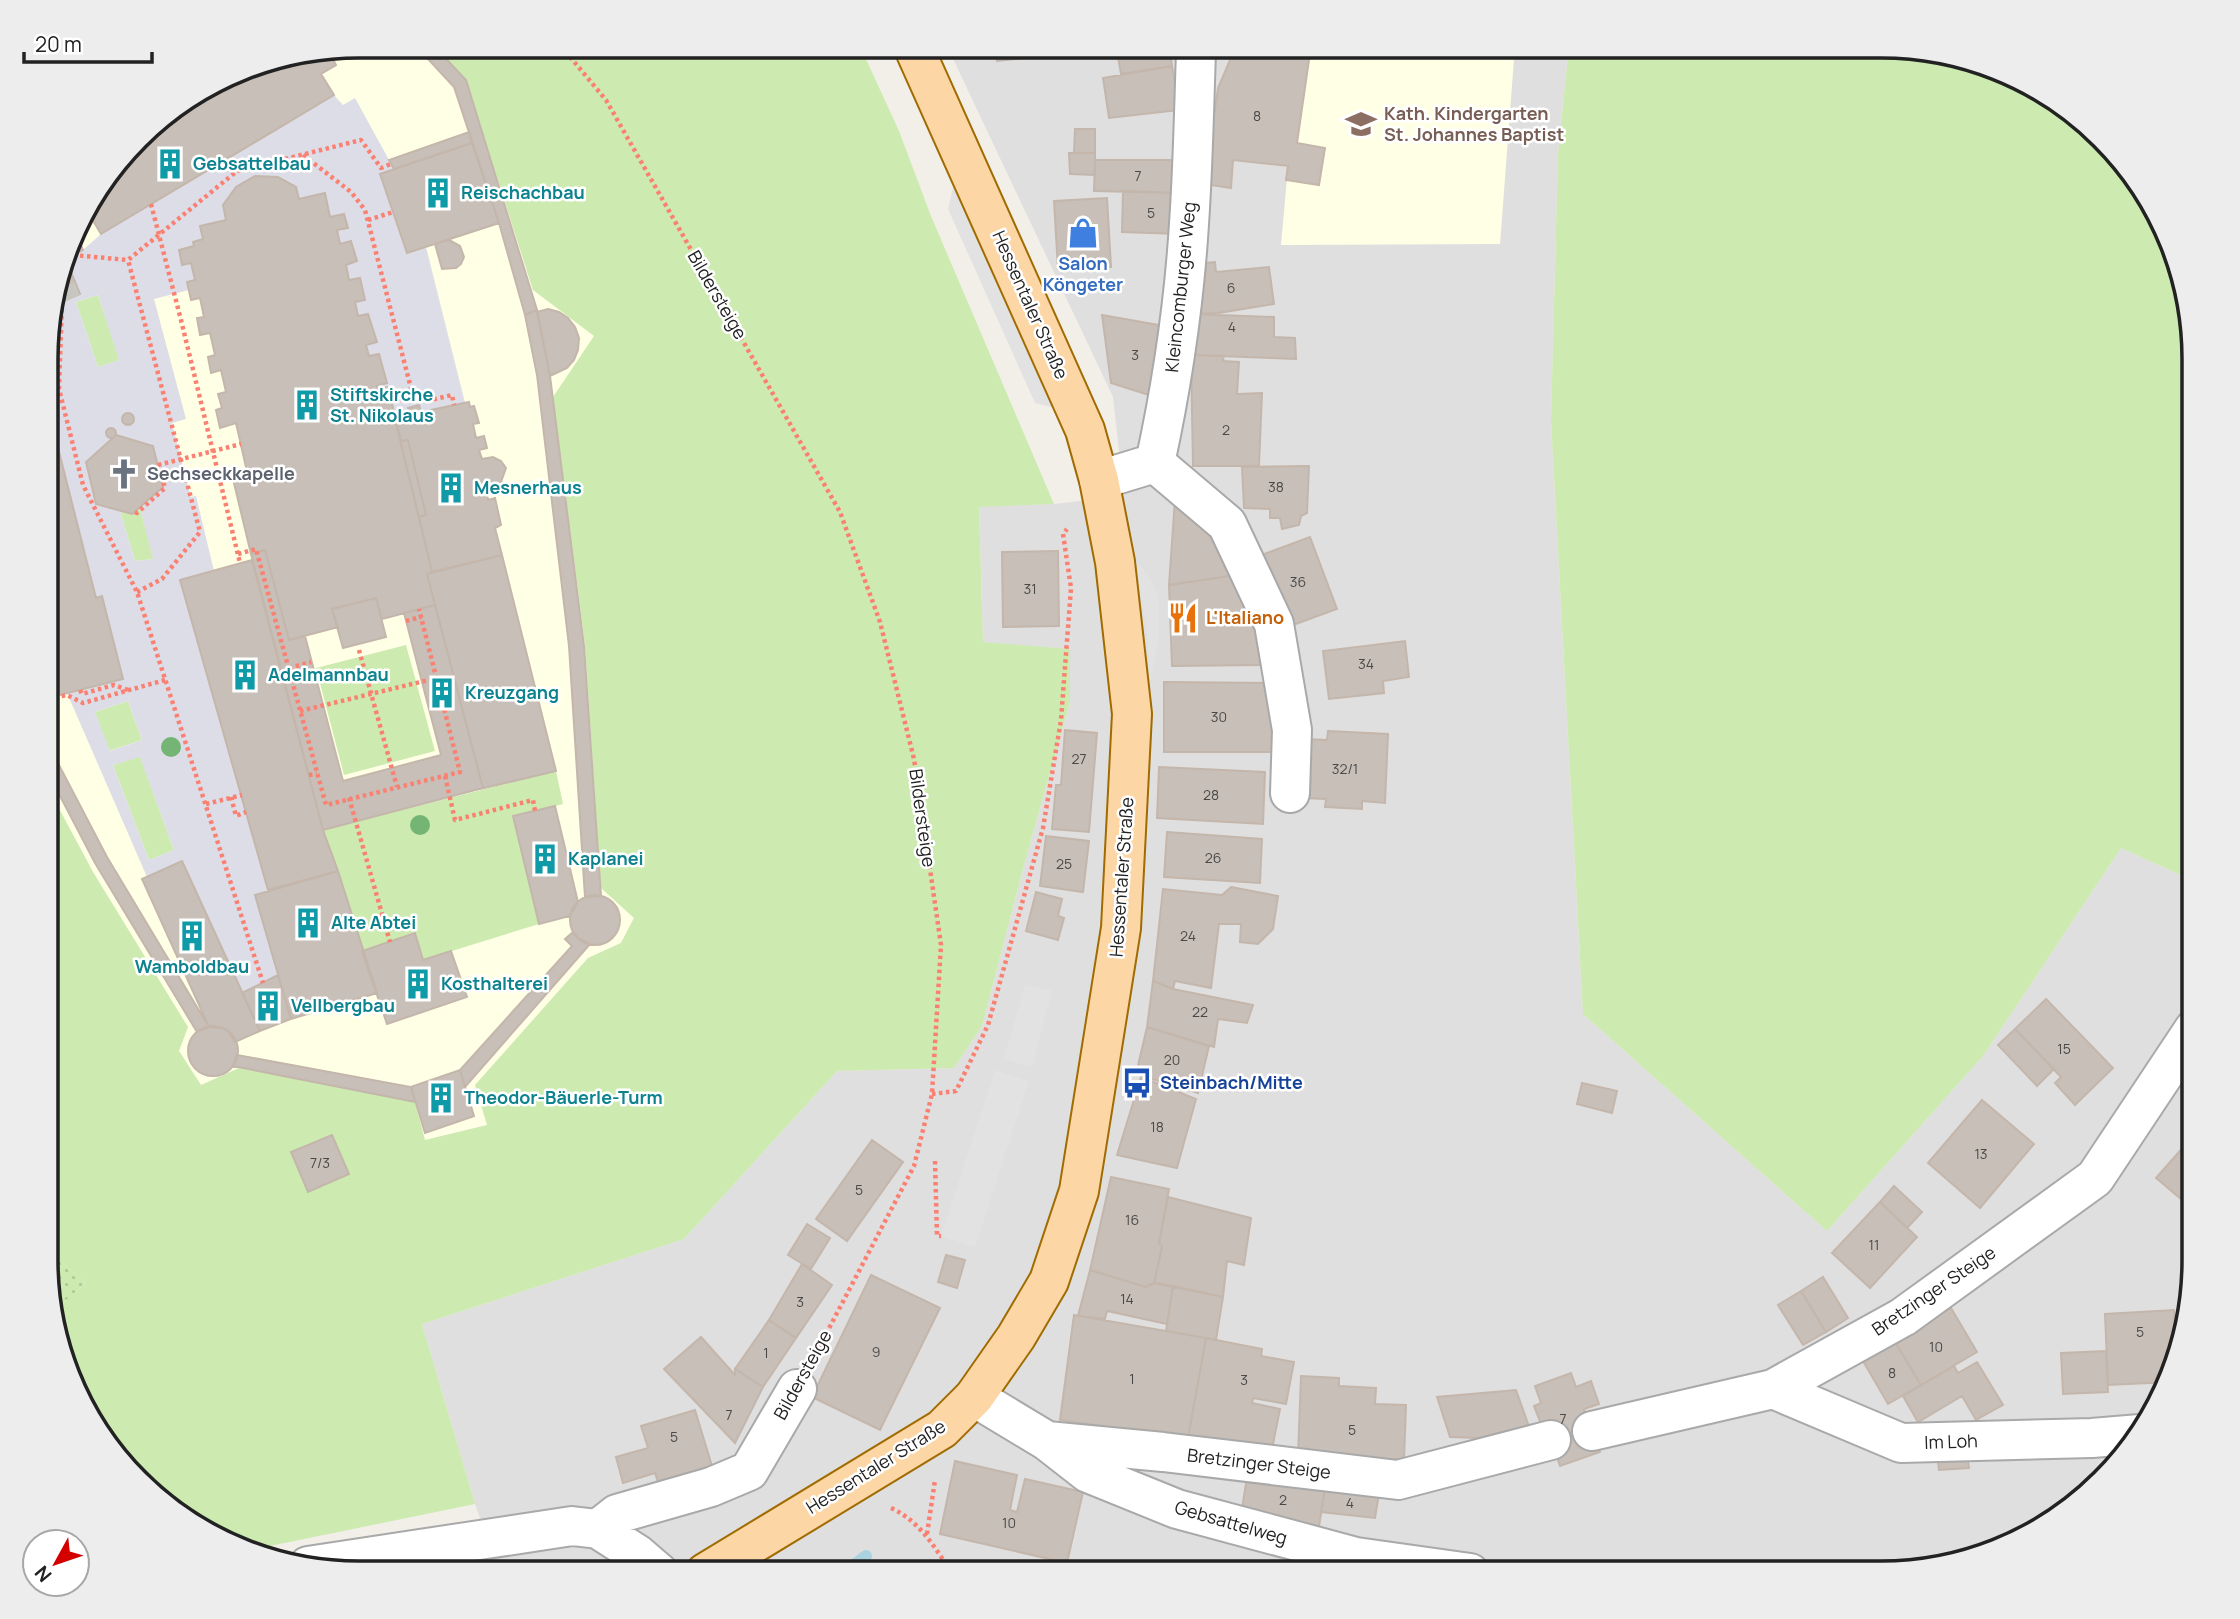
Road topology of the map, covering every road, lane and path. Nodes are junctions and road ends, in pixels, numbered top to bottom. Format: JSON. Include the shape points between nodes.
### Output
{"nodes":[{"id":1,"x":571,"y":58,"type":"edge"},
{"id":2,"x":918,"y":58,"type":"edge"},
{"id":3,"x":1197,"y":58,"type":"edge"},
{"id":4,"x":302,"y":155,"type":"junction"},
{"id":5,"x":391,"y":164,"type":"dead end"},
{"id":6,"x":151,"y":204,"type":"dead end"},
{"id":7,"x":393,"y":212,"type":"dead end"},
{"id":8,"x":368,"y":220,"type":"junction"},
{"id":9,"x":159,"y":235,"type":"junction"},
{"id":10,"x":76,"y":255,"type":"edge"},
{"id":11,"x":128,"y":260,"type":"junction"},
{"id":12,"x":62,"y":311,"type":"tunnel mouth"},
{"id":13,"x":413,"y":396,"type":"junction"},
{"id":14,"x":391,"y":401,"type":"dead end"},
{"id":15,"x":454,"y":405,"type":"dead end"},
{"id":16,"x":241,"y":444,"type":"dead end"},
{"id":17,"x":213,"y":451,"type":"junction"},
{"id":18,"x":181,"y":459,"type":"junction"},
{"id":19,"x":1155,"y":463,"type":"junction"},
{"id":20,"x":1099,"y":480,"type":"junction"},
{"id":21,"x":91,"y":483,"type":"dead end"},
{"id":22,"x":83,"y":485,"type":"junction"},
{"id":23,"x":135,"y":512,"type":"dead end"},
{"id":24,"x":237,"y":554,"type":"junction"},
{"id":25,"x":240,"y":563,"type":"dead end"},
{"id":26,"x":137,"y":592,"type":"junction"},
{"id":27,"x":419,"y":609,"type":"dead end"},
{"id":28,"x":421,"y":617,"type":"junction"},
{"id":29,"x":406,"y":621,"type":"dead end"},
{"id":30,"x":359,"y":650,"type":"dead end"},
{"id":31,"x":311,"y":662,"type":"dead end"},
{"id":32,"x":289,"y":668,"type":"junction"},
{"id":33,"x":437,"y":678,"type":"junction"},
{"id":34,"x":165,"y":680,"type":"junction"},
{"id":35,"x":80,"y":690,"type":"dead end"},
{"id":36,"x":129,"y":691,"type":"junction"},
{"id":37,"x":371,"y":692,"type":"junction"},
{"id":38,"x":58,"y":697,"type":"edge"},
{"id":39,"x":300,"y":710,"type":"junction"},
{"id":40,"x":317,"y":774,"type":"junction"},
{"id":41,"x":309,"y":775,"type":"dead end"},
{"id":42,"x":445,"y":776,"type":"junction"},
{"id":43,"x":397,"y":787,"type":"junction"},
{"id":44,"x":1290,"y":793,"type":"dead end"},
{"id":45,"x":242,"y":795,"type":"dead end"},
{"id":46,"x":231,"y":797,"type":"junction"},
{"id":47,"x":349,"y":798,"type":"junction"},
{"id":48,"x":206,"y":804,"type":"junction"},
{"id":49,"x":535,"y":811,"type":"dead end"},
{"id":50,"x":246,"y":812,"type":"dead end"},
{"id":51,"x":390,"y":942,"type":"dead end"},
{"id":52,"x":263,"y":983,"type":"dead end"},
{"id":53,"x":2182,"y":1047,"type":"edge"},
{"id":54,"x":932,"y":1094,"type":"junction"},
{"id":55,"x":935,"y":1161,"type":"dead end"},
{"id":56,"x":941,"y":1236,"type":"dead end"},
{"id":57,"x":797,"y":1389,"type":"joint"},
{"id":58,"x":1773,"y":1389,"type":"junction"},
{"id":59,"x":974,"y":1397,"type":"junction"},
{"id":60,"x":1592,"y":1431,"type":"dead end"},
{"id":61,"x":2127,"y":1435,"type":"edge"},
{"id":62,"x":1551,"y":1440,"type":"dead end"},
{"id":63,"x":1047,"y":1441,"type":"junction"},
{"id":64,"x":846,"y":1488,"type":"junction"},
{"id":65,"x":598,"y":1528,"type":"junction"},
{"id":66,"x":340,"y":1561,"type":"edge"},
{"id":67,"x":645,"y":1561,"type":"edge"},
{"id":68,"x":725,"y":1561,"type":"edge"},
{"id":69,"x":944,"y":1561,"type":"edge"},
{"id":70,"x":1384,"y":1561,"type":"edge"}],
"edges":[{"from":1,"to":54,"type":"path","name":"Bildersteige","via":[[606,100],[840,512],[880,622],[914,759],[941,945]]},
{"from":2,"to":20,"type":"main road","name":"Hessentaler Straße","via":[[1085,430]]},
{"from":3,"to":19,"type":"street","name":"Kleincomburger Weg","via":[[1184,282]]},
{"from":4,"to":5,"type":"path","via":[[361,140],[381,168]]},
{"from":4,"to":8,"type":"path","via":[[351,192]]},
{"from":4,"to":9,"type":"path","via":[[237,171]]},
{"from":6,"to":9,"type":"path"},
{"from":7,"to":8,"type":"path"},
{"from":8,"to":13,"type":"path"},
{"from":9,"to":11,"type":"path"},
{"from":9,"to":17,"type":"path"},
{"from":10,"to":11,"type":"path"},
{"from":11,"to":18,"type":"path"},
{"from":12,"to":22,"type":"path","via":[[59,390]]},
{"from":13,"to":14,"type":"path"},
{"from":13,"to":15,"type":"path","via":[[431,400],[452,395]]},
{"from":16,"to":17,"type":"path"},
{"from":17,"to":18,"type":"path"},
{"from":17,"to":24,"type":"path"},
{"from":18,"to":23,"type":"path","via":[[159,465],[165,488]]},
{"from":18,"to":26,"type":"path","via":[[200,532],[162,579]]},
{"from":19,"to":20,"type":"street"},
{"from":19,"to":44,"type":"street","via":[[1227,524],[1274,624],[1292,730]]},
{"from":20,"to":54,"type":"path","via":[[1063,534],[1071,588],[1061,720],[1043,828],[988,1025],[956,1091]]},
{"from":20,"to":59,"type":"main road","name":"Hessentaler Straße","via":[[1115,562],[1132,714],[1121,928],[1079,1191],[1049,1281]]},
{"from":21,"to":22,"type":"path"},
{"from":22,"to":26,"type":"path"},
{"from":24,"to":25,"type":"path"},
{"from":24,"to":32,"type":"path","via":[[256,549]]},
{"from":26,"to":34,"type":"path"},
{"from":27,"to":28,"type":"path"},
{"from":28,"to":29,"type":"path"},
{"from":28,"to":33,"type":"path"},
{"from":30,"to":37,"type":"path"},
{"from":31,"to":32,"type":"path"},
{"from":32,"to":39,"type":"path"},
{"from":33,"to":37,"type":"path"},
{"from":33,"to":42,"type":"path","via":[[460,772]]},
{"from":34,"to":36,"type":"path"},
{"from":34,"to":48,"type":"path"},
{"from":35,"to":36,"type":"path","via":[[82,694],[114,685]]},
{"from":36,"to":38,"type":"path","via":[[83,703],[67,695]]},
{"from":37,"to":39,"type":"path"},
{"from":37,"to":43,"type":"path"},
{"from":39,"to":40,"type":"path"},
{"from":40,"to":41,"type":"path"},
{"from":40,"to":47,"type":"path","via":[[326,805]]},
{"from":42,"to":43,"type":"path"},
{"from":42,"to":49,"type":"path","via":[[455,820],[533,800]]},
{"from":43,"to":47,"type":"path"},
{"from":45,"to":46,"type":"path"},
{"from":46,"to":48,"type":"path"},
{"from":46,"to":50,"type":"path","via":[[236,816]]},
{"from":47,"to":51,"type":"path"},
{"from":48,"to":52,"type":"path"},
{"from":53,"to":58,"type":"street","name":"Bretzinger Steige","via":[[2095,1178],[1903,1317]]},
{"from":54,"to":57,"type":"path","name":"Bildersteige","via":[[914,1166]]},
{"from":55,"to":56,"type":"path","via":[[937,1236]]},
{"from":57,"to":65,"type":"street","name":"Bildersteige","via":[[749,1471],[617,1514]]},
{"from":58,"to":60,"type":"street","name":"Bretzinger Steige"},
{"from":58,"to":61,"type":"street","name":"Im Loh","via":[[1901,1443]]},
{"from":59,"to":63,"type":"street","name":"Bretzinger Steige"},
{"from":59,"to":64,"type":"main road","name":"Hessentaler Straße","via":[[942,1429]]},
{"from":62,"to":63,"type":"street","name":"Bretzinger Steige","via":[[1398,1480]]},
{"from":63,"to":70,"type":"street","name":"Gebsattelweg","via":[[1088,1473],[1177,1509]]},
{"from":64,"to":68,"type":"main road","name":"Hessentaler Straße"},
{"from":64,"to":69,"type":"path","via":[[898,1512],[927,1535]]},
{"from":65,"to":66,"type":"street","via":[[540,1530]]},
{"from":65,"to":67,"type":"street"}]}
